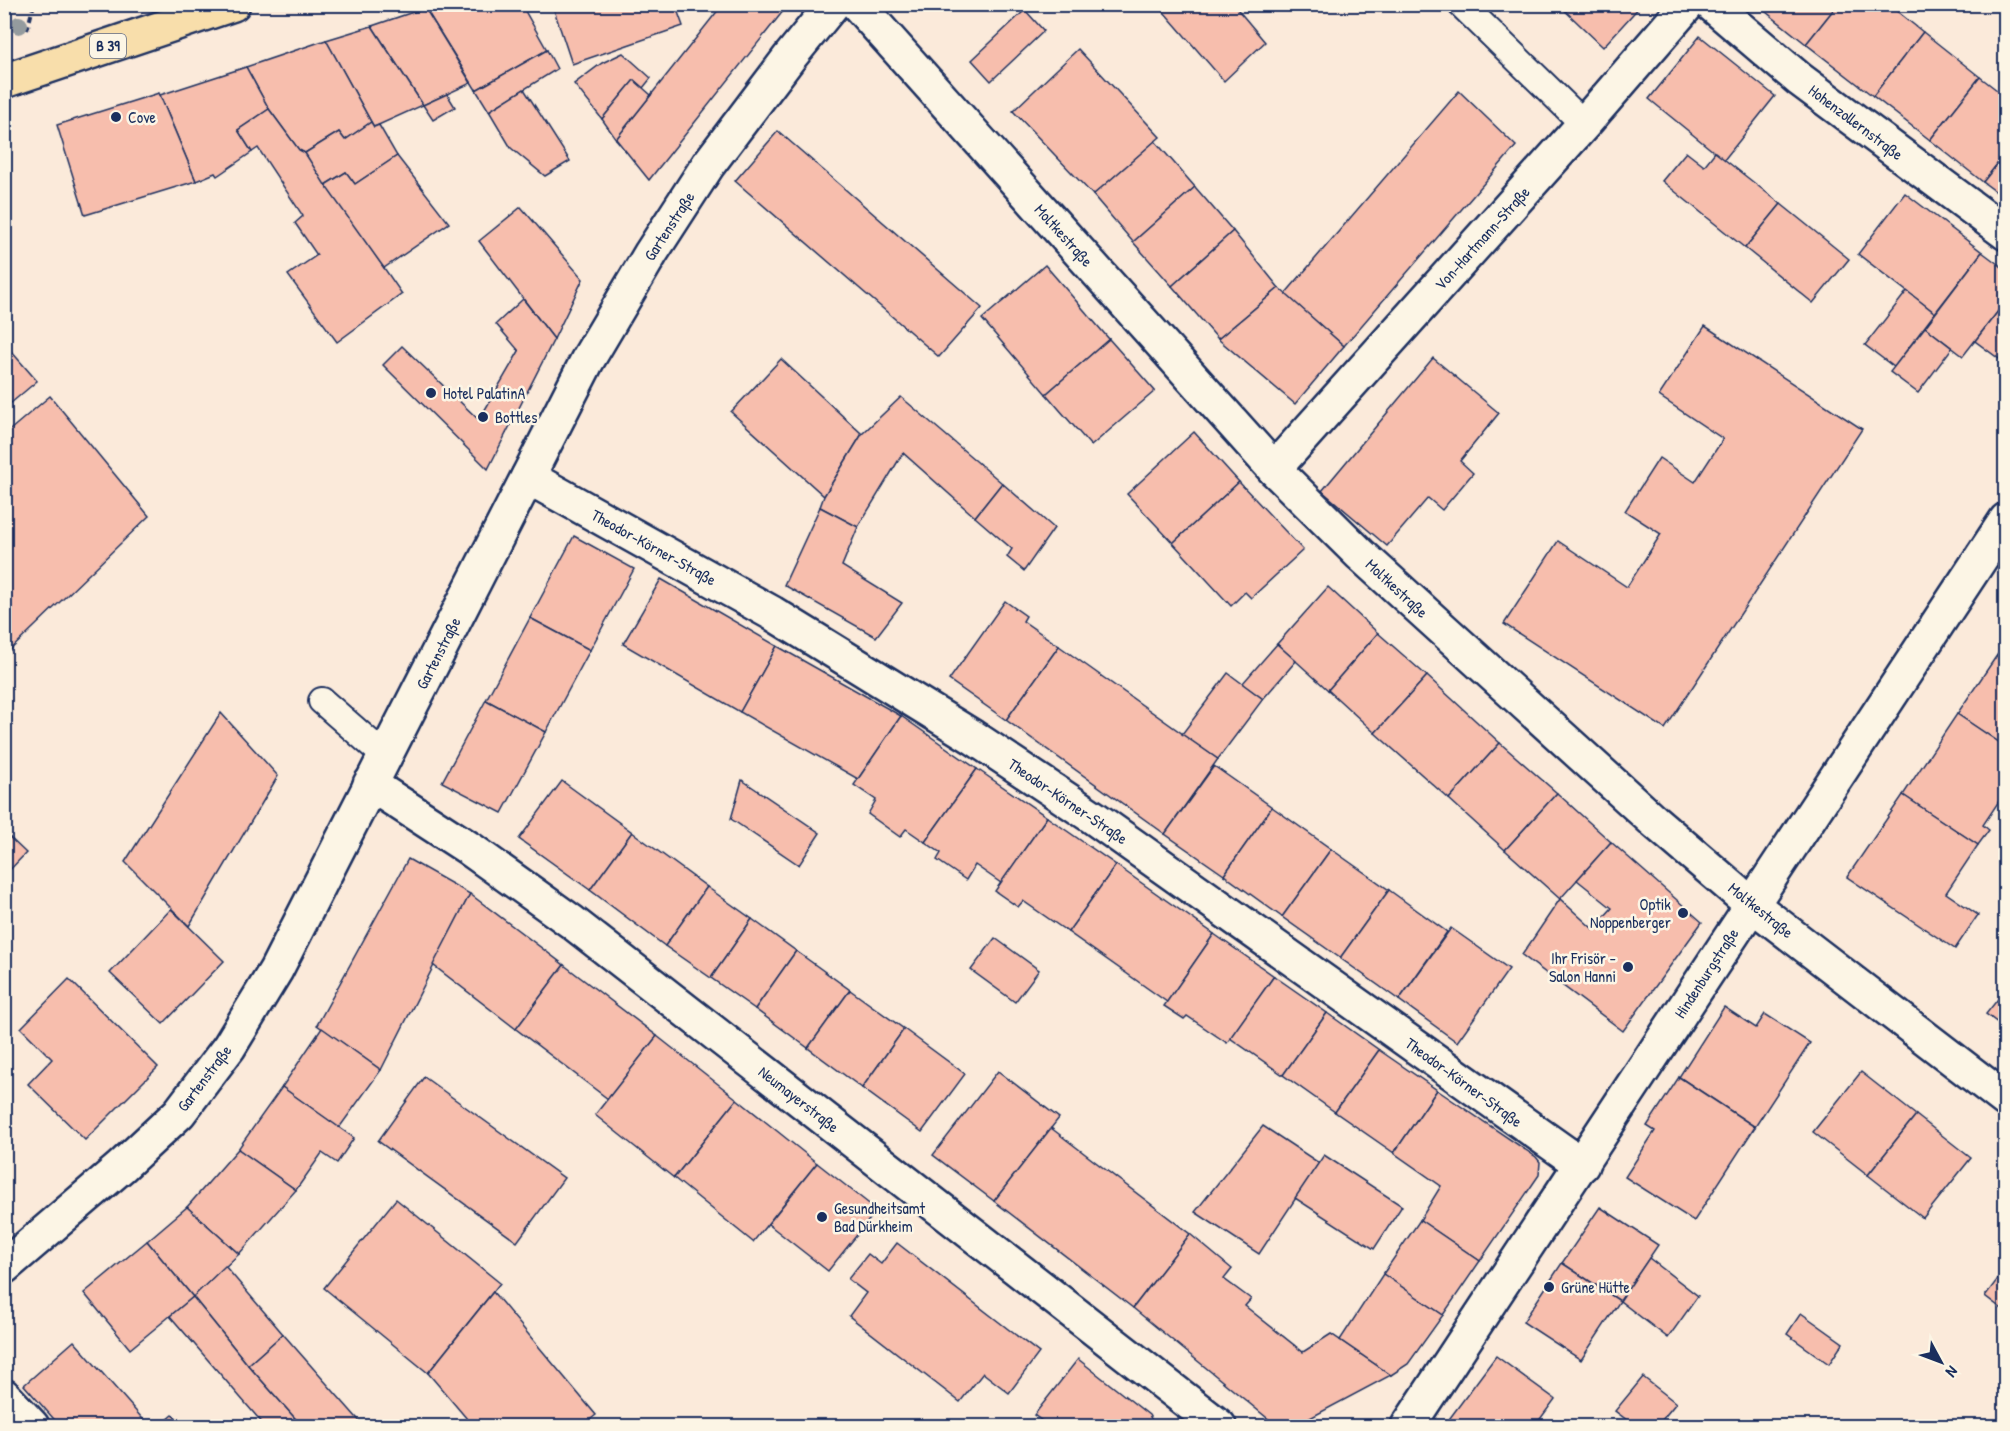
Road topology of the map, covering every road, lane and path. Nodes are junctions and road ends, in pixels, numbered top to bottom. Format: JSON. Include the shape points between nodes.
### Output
{"nodes":[{"id":1,"x":833,"y":4,"type":"edge"},
{"id":2,"x":857,"y":4,"type":"edge"},
{"id":3,"x":1461,"y":4,"type":"edge"},
{"id":4,"x":1688,"y":4,"type":"edge"},
{"id":5,"x":1711,"y":4,"type":"edge"},
{"id":6,"x":218,"y":7,"type":"edge"},
{"id":7,"x":4,"y":81,"type":"edge"},
{"id":8,"x":1584,"y":124,"type":"junction"},
{"id":9,"x":2006,"y":233,"type":"edge"},
{"id":10,"x":1274,"y":469,"type":"junction"},
{"id":11,"x":528,"y":477,"type":"junction"},
{"id":12,"x":2006,"y":520,"type":"edge"},
{"id":13,"x":322,"y":701,"type":"dead end"},
{"id":14,"x":385,"y":756,"type":"junction"},
{"id":15,"x":370,"y":784,"type":"junction"},
{"id":16,"x":1751,"y":904,"type":"junction"},
{"id":17,"x":2006,"y":1100,"type":"edge"},
{"id":18,"x":1582,"y":1166,"type":"junction"},
{"id":19,"x":4,"y":1267,"type":"edge"},
{"id":20,"x":4,"y":1396,"type":"edge"},
{"id":21,"x":32,"y":1426,"type":"edge"},
{"id":22,"x":1219,"y":1426,"type":"edge"},
{"id":23,"x":1408,"y":1426,"type":"edge"}],
"edges":[{"from":1,"to":11,"type":"street","name":"Gartenstraße","via":[[708,165],[651,252],[586,361]]},
{"from":2,"to":10,"type":"street","name":"Moltkestraße"},
{"from":3,"to":8,"type":"lane"},
{"from":4,"to":8,"type":"street","name":"Von-Hartmann-Straße"},
{"from":5,"to":9,"type":"street","name":"Hohenzollernstraße","via":[[1799,79]]},
{"from":6,"to":7,"type":"main road","number":"B 39"},
{"from":8,"to":10,"type":"street","name":"Von-Hartmann-Straße"},
{"from":10,"to":16,"type":"street","name":"Moltkestraße","via":[[1473,658]]},
{"from":11,"to":14,"type":"street","name":"Gartenstraße"},
{"from":11,"to":18,"type":"street","name":"Theodor-Körner-Straße","via":[[772,613],[973,736],[1093,817]]},
{"from":12,"to":16,"type":"street","name":"Hindenburgstraße"},
{"from":13,"to":14,"type":"lane"},
{"from":14,"to":15,"type":"street","name":"Gartenstraße"},
{"from":15,"to":19,"type":"street","name":"Gartenstraße","via":[[276,970],[229,1047],[178,1113],[122,1167]]},
{"from":15,"to":22,"type":"street","name":"Neumayerstraße","via":[[572,922]]},
{"from":16,"to":17,"type":"street","name":"Moltkestraße"},
{"from":16,"to":18,"type":"street","name":"Hindenburgstraße"},
{"from":18,"to":23,"type":"street","name":"Hindenburgstraße"},
{"from":20,"to":21,"type":"street"}]}
